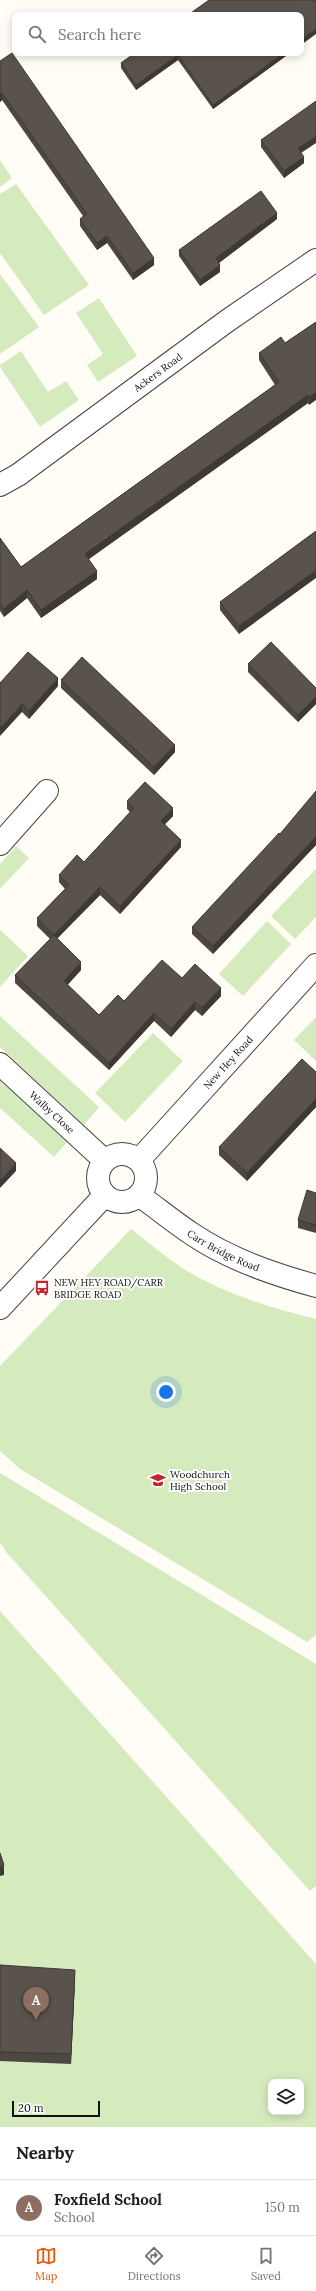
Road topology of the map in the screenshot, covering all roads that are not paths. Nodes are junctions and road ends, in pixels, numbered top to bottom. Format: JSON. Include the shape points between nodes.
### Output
{"nodes":[{"id":1,"x":316,"y":260,"type":"edge"},
{"id":2,"x":0,"y":485,"type":"edge"},
{"id":3,"x":47,"y":791,"type":"dead end"},
{"id":4,"x":0,"y":844,"type":"edge"},
{"id":5,"x":316,"y":965,"type":"edge"},
{"id":6,"x":0,"y":1064,"type":"edge"},
{"id":7,"x":104,"y":1160,"type":"junction"},
{"id":8,"x":139,"y":1160,"type":"junction"},
{"id":9,"x":104,"y":1196,"type":"junction"},
{"id":10,"x":140,"y":1196,"type":"junction"},
{"id":11,"x":316,"y":1286,"type":"edge"},
{"id":12,"x":0,"y":1308,"type":"edge"}],
"edges":[{"from":1,"to":2,"type":"street","name":"Ackers Road"},
{"from":3,"to":4,"type":"street"},
{"from":5,"to":8,"type":"street","name":"New Hey Road"},
{"from":6,"to":7,"type":"street","name":"Walby Close"},
{"from":7,"to":8,"type":"street","via":[[121,1153]]},
{"from":7,"to":9,"type":"street","via":[[97,1179]]},
{"from":8,"to":10,"type":"street","via":[[147,1177]]},
{"from":9,"to":10,"type":"street","via":[[123,1203]]},
{"from":9,"to":12,"type":"street"},
{"from":10,"to":11,"type":"street","name":"Carr Bridge Road","via":[[192,1234],[236,1258],[281,1276]]}]}
